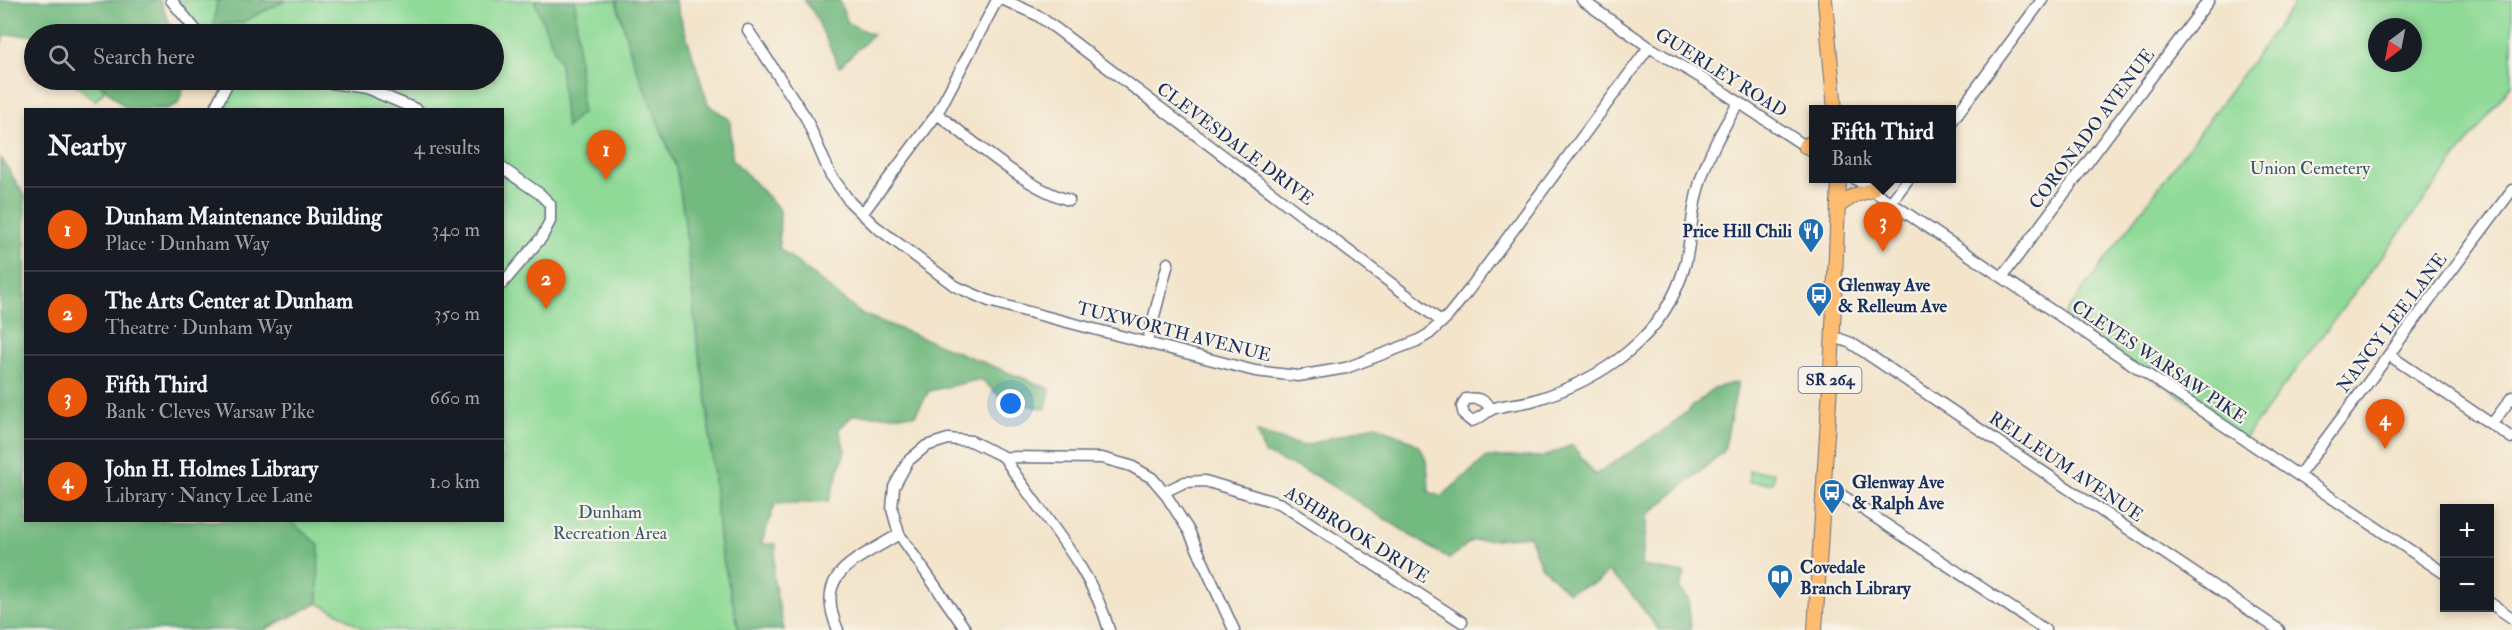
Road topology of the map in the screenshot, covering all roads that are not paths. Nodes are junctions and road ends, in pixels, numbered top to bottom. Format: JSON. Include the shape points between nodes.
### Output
{"nodes":[{"id":1,"x":171,"y":0,"type":"edge"},
{"id":2,"x":997,"y":0,"type":"edge"},
{"id":3,"x":1004,"y":0,"type":"edge"},
{"id":4,"x":1582,"y":0,"type":"edge"},
{"id":5,"x":1825,"y":0,"type":"edge"},
{"id":6,"x":2042,"y":0,"type":"edge"},
{"id":7,"x":2209,"y":0,"type":"edge"},
{"id":8,"x":191,"y":24,"type":"edge"},
{"id":9,"x":748,"y":30,"type":"dead end"},
{"id":10,"x":1649,"y":47,"type":"junction"},
{"id":11,"x":224,"y":90,"type":"edge"},
{"id":12,"x":371,"y":90,"type":"edge"},
{"id":13,"x":1739,"y":102,"type":"junction"},
{"id":14,"x":1835,"y":105,"type":"edge"},
{"id":15,"x":215,"y":108,"type":"edge"},
{"id":16,"x":413,"y":108,"type":"edge"},
{"id":17,"x":937,"y":114,"type":"junction"},
{"id":18,"x":1956,"y":116,"type":"edge"},
{"id":19,"x":1809,"y":145,"type":"edge"},
{"id":20,"x":504,"y":169,"type":"edge"},
{"id":21,"x":1839,"y":183,"type":"edge"},
{"id":22,"x":1862,"y":183,"type":"edge"},
{"id":23,"x":1905,"y":183,"type":"edge"},
{"id":24,"x":1872,"y":190,"type":"junction"},
{"id":25,"x":2512,"y":190,"type":"edge"},
{"id":26,"x":1069,"y":200,"type":"dead end"},
{"id":27,"x":1891,"y":202,"type":"junction"},
{"id":28,"x":1838,"y":206,"type":"junction"},
{"id":29,"x":862,"y":214,"type":"junction"},
{"id":30,"x":1168,"y":263,"type":"dead end"},
{"id":31,"x":2002,"y":277,"type":"junction"},
{"id":32,"x":504,"y":282,"type":"edge"},
{"id":33,"x":1442,"y":322,"type":"junction"},
{"id":34,"x":1832,"y":336,"type":"junction"},
{"id":35,"x":1147,"y":343,"type":"junction"},
{"id":36,"x":2389,"y":355,"type":"junction"},
{"id":37,"x":2512,"y":397,"type":"edge"},
{"id":38,"x":1492,"y":409,"type":"dead end"},
{"id":39,"x":2492,"y":424,"type":"junction"},
{"id":40,"x":2512,"y":438,"type":"edge"},
{"id":41,"x":1004,"y":457,"type":"junction"},
{"id":42,"x":2299,"y":475,"type":"junction"},
{"id":43,"x":1823,"y":489,"type":"junction"},
{"id":44,"x":1164,"y":492,"type":"junction"},
{"id":45,"x":899,"y":534,"type":"junction"},
{"id":46,"x":2440,"y":570,"type":"edge"},
{"id":47,"x":2494,"y":606,"type":"edge"},
{"id":48,"x":2512,"y":618,"type":"edge"},
{"id":49,"x":1462,"y":622,"type":"dead end"},
{"id":50,"x":838,"y":630,"type":"edge"},
{"id":51,"x":966,"y":630,"type":"edge"},
{"id":52,"x":1110,"y":630,"type":"edge"},
{"id":53,"x":1234,"y":630,"type":"edge"},
{"id":54,"x":1815,"y":630,"type":"edge"},
{"id":55,"x":2045,"y":630,"type":"edge"},
{"id":56,"x":2279,"y":630,"type":"edge"}],
"edges":[{"from":1,"to":8,"type":"street"},
{"from":2,"to":17,"type":"street"},
{"from":3,"to":33,"type":"street","name":"CLEVESDALE DRIVE","via":[[1058,30]]},
{"from":4,"to":10,"type":"street","name":"GUERLEY ROAD"},
{"from":5,"to":14,"type":"main road"},
{"from":6,"to":18,"type":"street"},
{"from":7,"to":31,"type":"street","name":"CORONADO AVENUE"},
{"from":9,"to":29,"type":"street","name":"TUXWORTH AVENUE","via":[[806,118],[839,189]]},
{"from":10,"to":13,"type":"street","name":"GUERLEY ROAD"},
{"from":10,"to":33,"type":"street","name":"TUXWORTH AVENUE"},
{"from":11,"to":15,"type":"street"},
{"from":12,"to":16,"type":"street"},
{"from":13,"to":19,"type":"street","name":"GUERLEY ROAD"},
{"from":13,"to":38,"type":"street","via":[[1705,168],[1688,252],[1677,285],[1649,332],[1625,355],[1581,382]]},
{"from":17,"to":26,"type":"street","via":[[1028,181]]},
{"from":17,"to":29,"type":"street"},
{"from":20,"to":32,"type":"street","via":[[550,204],[550,221],[542,237]]},
{"from":21,"to":28,"type":"main road","number":"SR 264"},
{"from":22,"to":24,"type":"street","name":"CLEVES WARSAW PIKE"},
{"from":23,"to":27,"type":"street"},
{"from":24,"to":27,"type":"street","name":"CLEVES WARSAW PIKE"},
{"from":24,"to":28,"type":"main road"},
{"from":25,"to":36,"type":"street","name":"NANCY LEE LANE"},
{"from":27,"to":31,"type":"street","name":"CLEVES WARSAW PIKE"},
{"from":28,"to":34,"type":"main road","number":"SR 264"},
{"from":29,"to":35,"type":"street","name":"TUXWORTH AVENUE","via":[[939,275],[970,294]]},
{"from":30,"to":35,"type":"street"},
{"from":31,"to":42,"type":"street","name":"CLEVES WARSAW PIKE"},
{"from":33,"to":35,"type":"street","name":"TUXWORTH AVENUE","via":[[1417,341],[1346,368],[1307,375],[1255,371]]},
{"from":34,"to":43,"type":"main road","number":"SR 264"},
{"from":34,"to":56,"type":"street","name":"RELLEUM AVENUE","via":[[1851,343]]},
{"from":36,"to":39,"type":"street"},
{"from":36,"to":42,"type":"street","name":"NANCY LEE LANE"},
{"from":37,"to":39,"type":"street"},
{"from":39,"to":40,"type":"street"},
{"from":41,"to":44,"type":"street","via":[[1120,461],[1152,478]]},
{"from":41,"to":45,"type":"street","via":[[986,447],[956,439],[937,442],[917,453],[894,487],[892,509]]},
{"from":41,"to":52,"type":"street","via":[[1094,588]]},
{"from":42,"to":46,"type":"street","name":"CLEVES WARSAW PIKE"},
{"from":43,"to":54,"type":"main road","number":"SR 264"},
{"from":43,"to":55,"type":"street","via":[[1840,494]]},
{"from":44,"to":49,"type":"street","name":"ASHBROOK DRIVE","via":[[1185,482],[1204,481],[1281,504]]},
{"from":44,"to":53,"type":"street","via":[[1199,550]]},
{"from":45,"to":50,"type":"street","via":[[837,575],[829,599]]},
{"from":45,"to":51,"type":"street"},
{"from":47,"to":48,"type":"street"}]}
